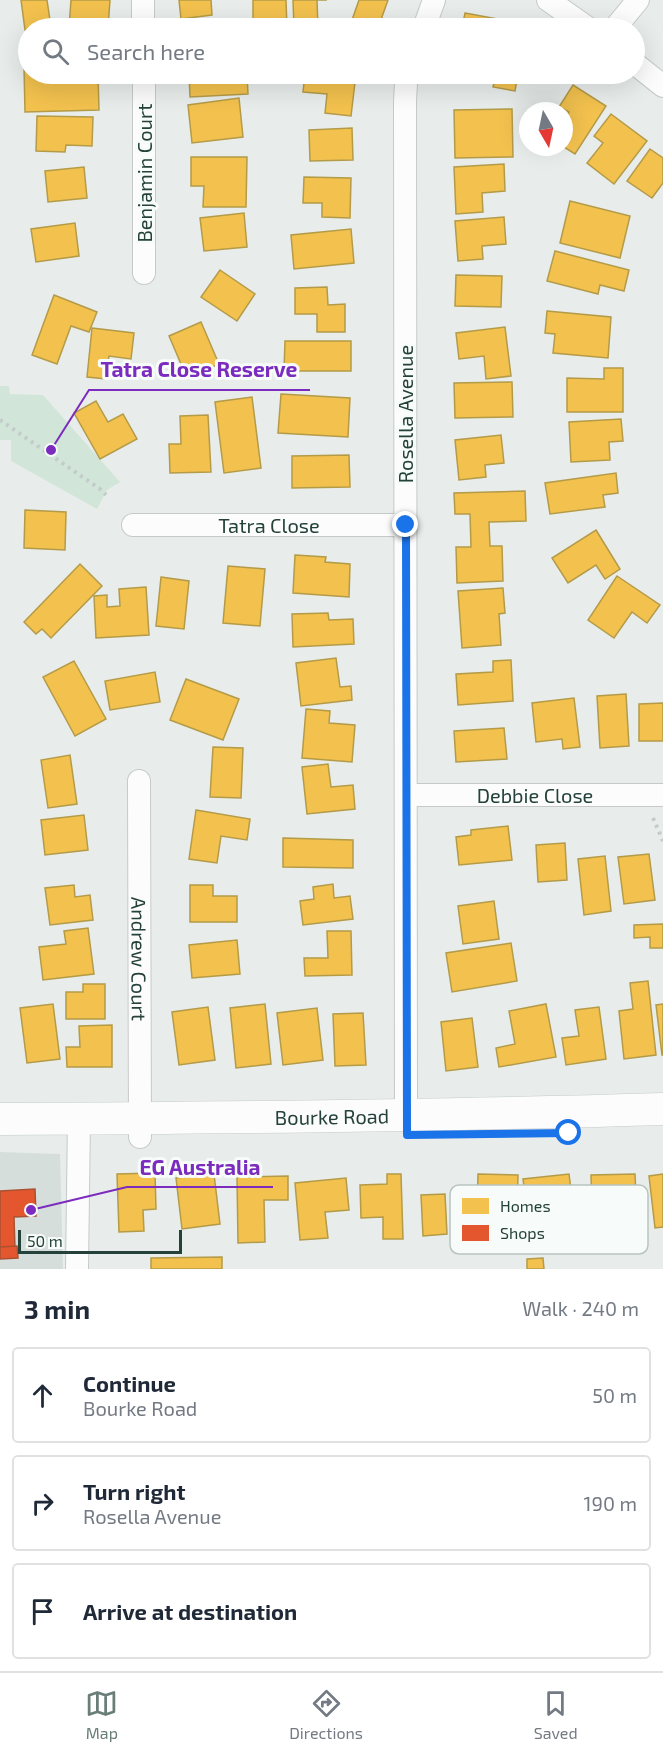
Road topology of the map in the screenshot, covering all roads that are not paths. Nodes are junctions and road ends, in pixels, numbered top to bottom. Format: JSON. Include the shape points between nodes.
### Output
{"nodes":[{"id":1,"x":143,"y":0,"type":"edge"},
{"id":2,"x":434,"y":0,"type":"edge"},
{"id":3,"x":548,"y":0,"type":"edge"},
{"id":4,"x":638,"y":0,"type":"edge"},
{"id":5,"x":143,"y":18,"type":"edge"},
{"id":6,"x":428,"y":18,"type":"edge"},
{"id":7,"x":574,"y":18,"type":"edge"},
{"id":8,"x":623,"y":18,"type":"edge"},
{"id":9,"x":645,"y":72,"type":"edge"},
{"id":10,"x":144,"y":84,"type":"edge"},
{"id":11,"x":406,"y":84,"type":"edge"},
{"id":12,"x":663,"y":86,"type":"edge"},
{"id":13,"x":144,"y":273,"type":"dead end"},
{"id":14,"x":133,"y":525,"type":"dead end"},
{"id":15,"x":406,"y":525,"type":"junction"},
{"id":16,"x":139,"y":781,"type":"dead end"},
{"id":17,"x":406,"y":795,"type":"junction"},
{"id":18,"x":663,"y":795,"type":"edge"},
{"id":19,"x":663,"y":1109,"type":"edge"},
{"id":20,"x":0,"y":1119,"type":"edge"},
{"id":21,"x":406,"y":1124,"type":"junction"},
{"id":22,"x":80,"y":1128,"type":"junction"},
{"id":23,"x":141,"y":1128,"type":"junction"},
{"id":24,"x":663,"y":1130,"type":"edge"},
{"id":25,"x":0,"y":1137,"type":"edge"},
{"id":26,"x":77,"y":1269,"type":"edge"}],
"edges":[{"from":1,"to":5,"type":"street"},
{"from":2,"to":6,"type":"street"},
{"from":3,"to":7,"type":"street"},
{"from":4,"to":8,"type":"street"},
{"from":9,"to":12,"type":"street"},
{"from":10,"to":13,"type":"street","name":"Benjamin Court"},
{"from":11,"to":15,"type":"street","name":"Rosella Avenue"},
{"from":14,"to":15,"type":"street","name":"Tatra Close"},
{"from":15,"to":17,"type":"street","name":"Rosella Avenue"},
{"from":16,"to":23,"type":"street","name":"Andrew Court"},
{"from":17,"to":18,"type":"street","name":"Debbie Close"},
{"from":17,"to":21,"type":"street","name":"Rosella Avenue"},
{"from":19,"to":21,"type":"main road","name":"Bourke Road","via":[[516,1113]]},
{"from":20,"to":22,"type":"main road","name":"Bourke Road"},
{"from":21,"to":23,"type":"main road","name":"Bourke Road"},
{"from":21,"to":24,"type":"main road","name":"Bourke Road"},
{"from":22,"to":23,"type":"main road","name":"Bourke Road"},
{"from":22,"to":25,"type":"main road","name":"Bourke Road"},
{"from":22,"to":26,"type":"street"}]}
